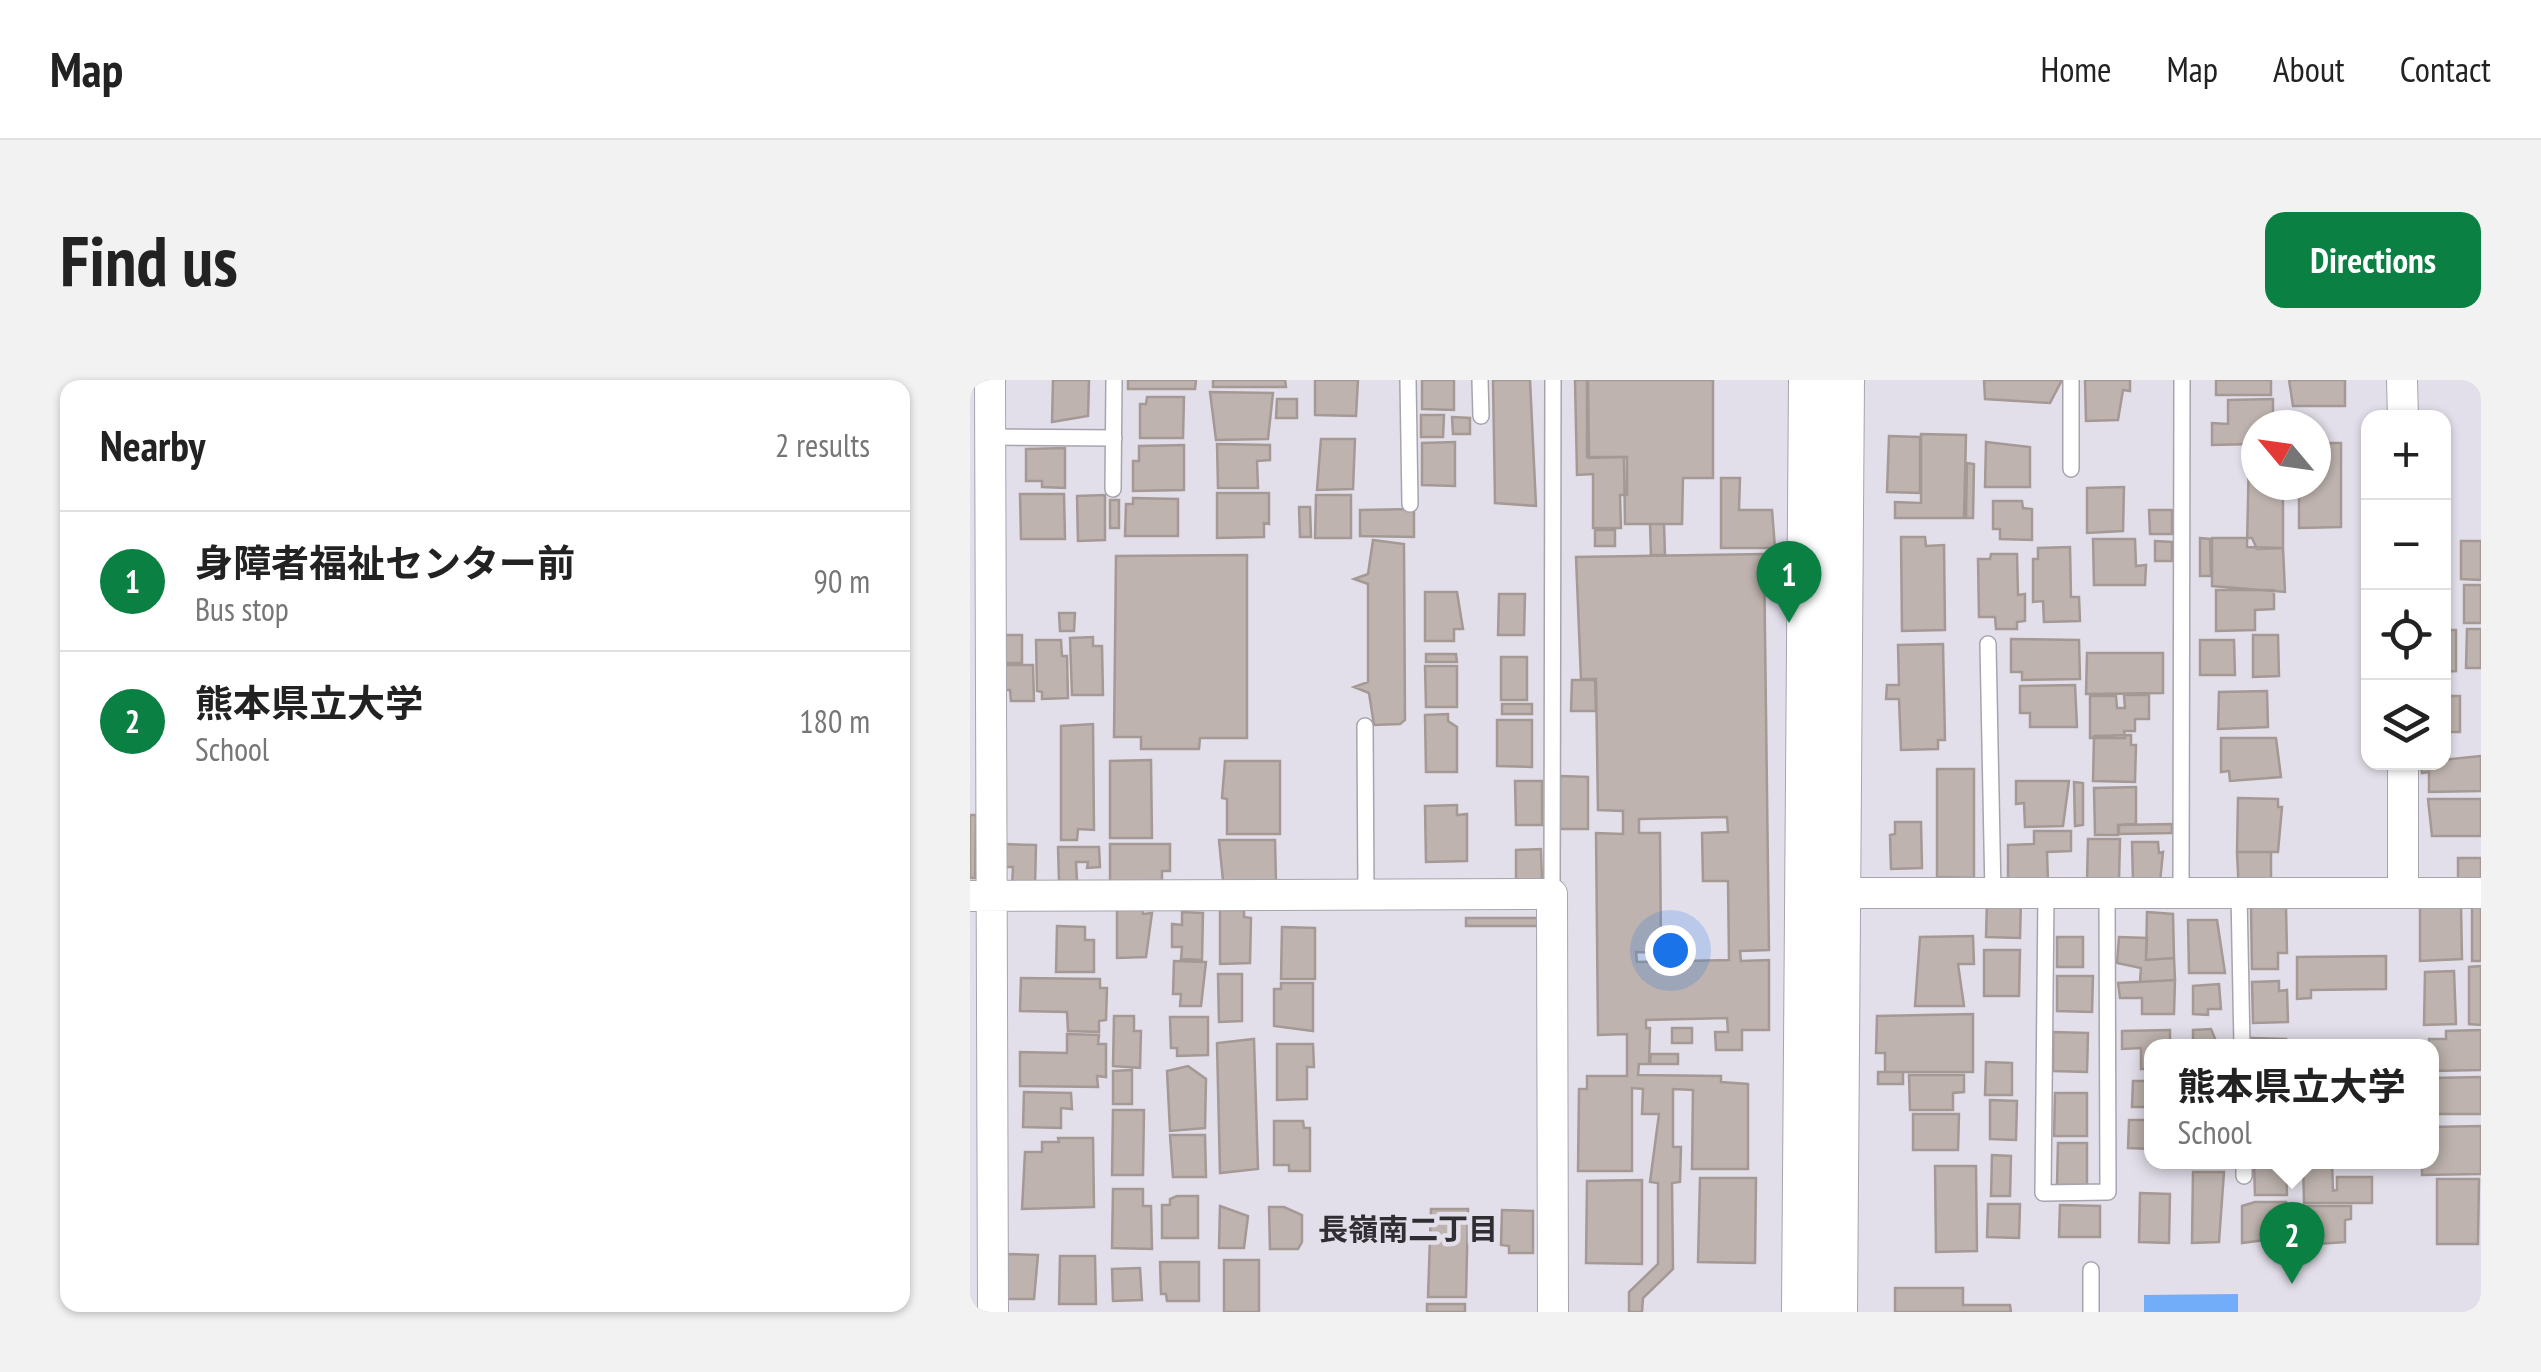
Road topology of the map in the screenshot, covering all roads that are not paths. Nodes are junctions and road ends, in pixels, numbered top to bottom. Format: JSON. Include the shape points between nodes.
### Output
{"nodes":[{"id":1,"x":990,"y":380,"type":"edge"},
{"id":2,"x":1114,"y":380,"type":"edge"},
{"id":3,"x":1408,"y":380,"type":"edge"},
{"id":4,"x":1480,"y":380,"type":"edge"},
{"id":5,"x":1554,"y":380,"type":"edge"},
{"id":6,"x":1808,"y":380,"type":"edge"},
{"id":7,"x":1846,"y":380,"type":"edge"},
{"id":8,"x":2070,"y":380,"type":"edge"},
{"id":9,"x":2182,"y":380,"type":"edge"},
{"id":10,"x":2402,"y":380,"type":"edge"},
{"id":11,"x":2402,"y":410,"type":"edge"},
{"id":12,"x":1480,"y":416,"type":"dead end"},
{"id":13,"x":990,"y":437,"type":"junction"},
{"id":14,"x":1114,"y":438,"type":"junction"},
{"id":15,"x":2071,"y":469,"type":"dead end"},
{"id":16,"x":1113,"y":489,"type":"dead end"},
{"id":17,"x":1410,"y":504,"type":"dead end"},
{"id":18,"x":1988,"y":644,"type":"dead end"},
{"id":19,"x":1364,"y":726,"type":"dead end"},
{"id":20,"x":2403,"y":770,"type":"edge"},
{"id":21,"x":1825,"y":892,"type":"junction"},
{"id":22,"x":2403,"y":893,"type":"junction"},
{"id":23,"x":2481,"y":893,"type":"edge"},
{"id":24,"x":1552,"y":894,"type":"junction"},
{"id":25,"x":1993,"y":894,"type":"junction"},
{"id":26,"x":2046,"y":894,"type":"junction"},
{"id":27,"x":2108,"y":894,"type":"junction"},
{"id":28,"x":2181,"y":894,"type":"junction"},
{"id":29,"x":2239,"y":894,"type":"junction"},
{"id":30,"x":1366,"y":895,"type":"junction"},
{"id":31,"x":981,"y":896,"type":"edge"},
{"id":32,"x":2242,"y":1039,"type":"edge"},
{"id":33,"x":2092,"y":1270,"type":"dead end"},
{"id":34,"x":993,"y":1312,"type":"edge"},
{"id":35,"x":1554,"y":1312,"type":"edge"},
{"id":36,"x":1801,"y":1312,"type":"edge"},
{"id":37,"x":1838,"y":1312,"type":"edge"},
{"id":38,"x":2090,"y":1312,"type":"edge"}],
"edges":[{"from":1,"to":13,"type":"street"},
{"from":2,"to":14,"type":"lane"},
{"from":3,"to":17,"type":"lane"},
{"from":4,"to":12,"type":"lane"},
{"from":5,"to":24,"type":"lane"},
{"from":6,"to":21,"type":"street"},
{"from":7,"to":21,"type":"street"},
{"from":8,"to":15,"type":"lane"},
{"from":9,"to":28,"type":"lane"},
{"from":10,"to":11,"type":"street"},
{"from":13,"to":14,"type":"lane"},
{"from":13,"to":31,"type":"street"},
{"from":14,"to":16,"type":"lane"},
{"from":18,"to":25,"type":"lane"},
{"from":19,"to":30,"type":"lane"},
{"from":20,"to":22,"type":"street"},
{"from":21,"to":25,"type":"street"},
{"from":21,"to":36,"type":"street"},
{"from":21,"to":37,"type":"street"},
{"from":22,"to":23,"type":"street"},
{"from":22,"to":29,"type":"street"},
{"from":24,"to":30,"type":"street"},
{"from":24,"to":35,"type":"street"},
{"from":25,"to":26,"type":"street"},
{"from":26,"to":27,"type":"street"},
{"from":26,"to":27,"type":"lane","via":[[2043,1193],[2108,1192]]},
{"from":27,"to":28,"type":"street"},
{"from":28,"to":29,"type":"street"},
{"from":29,"to":32,"type":"lane"},
{"from":30,"to":31,"type":"street"},
{"from":31,"to":34,"type":"street"},
{"from":33,"to":38,"type":"lane"}]}
